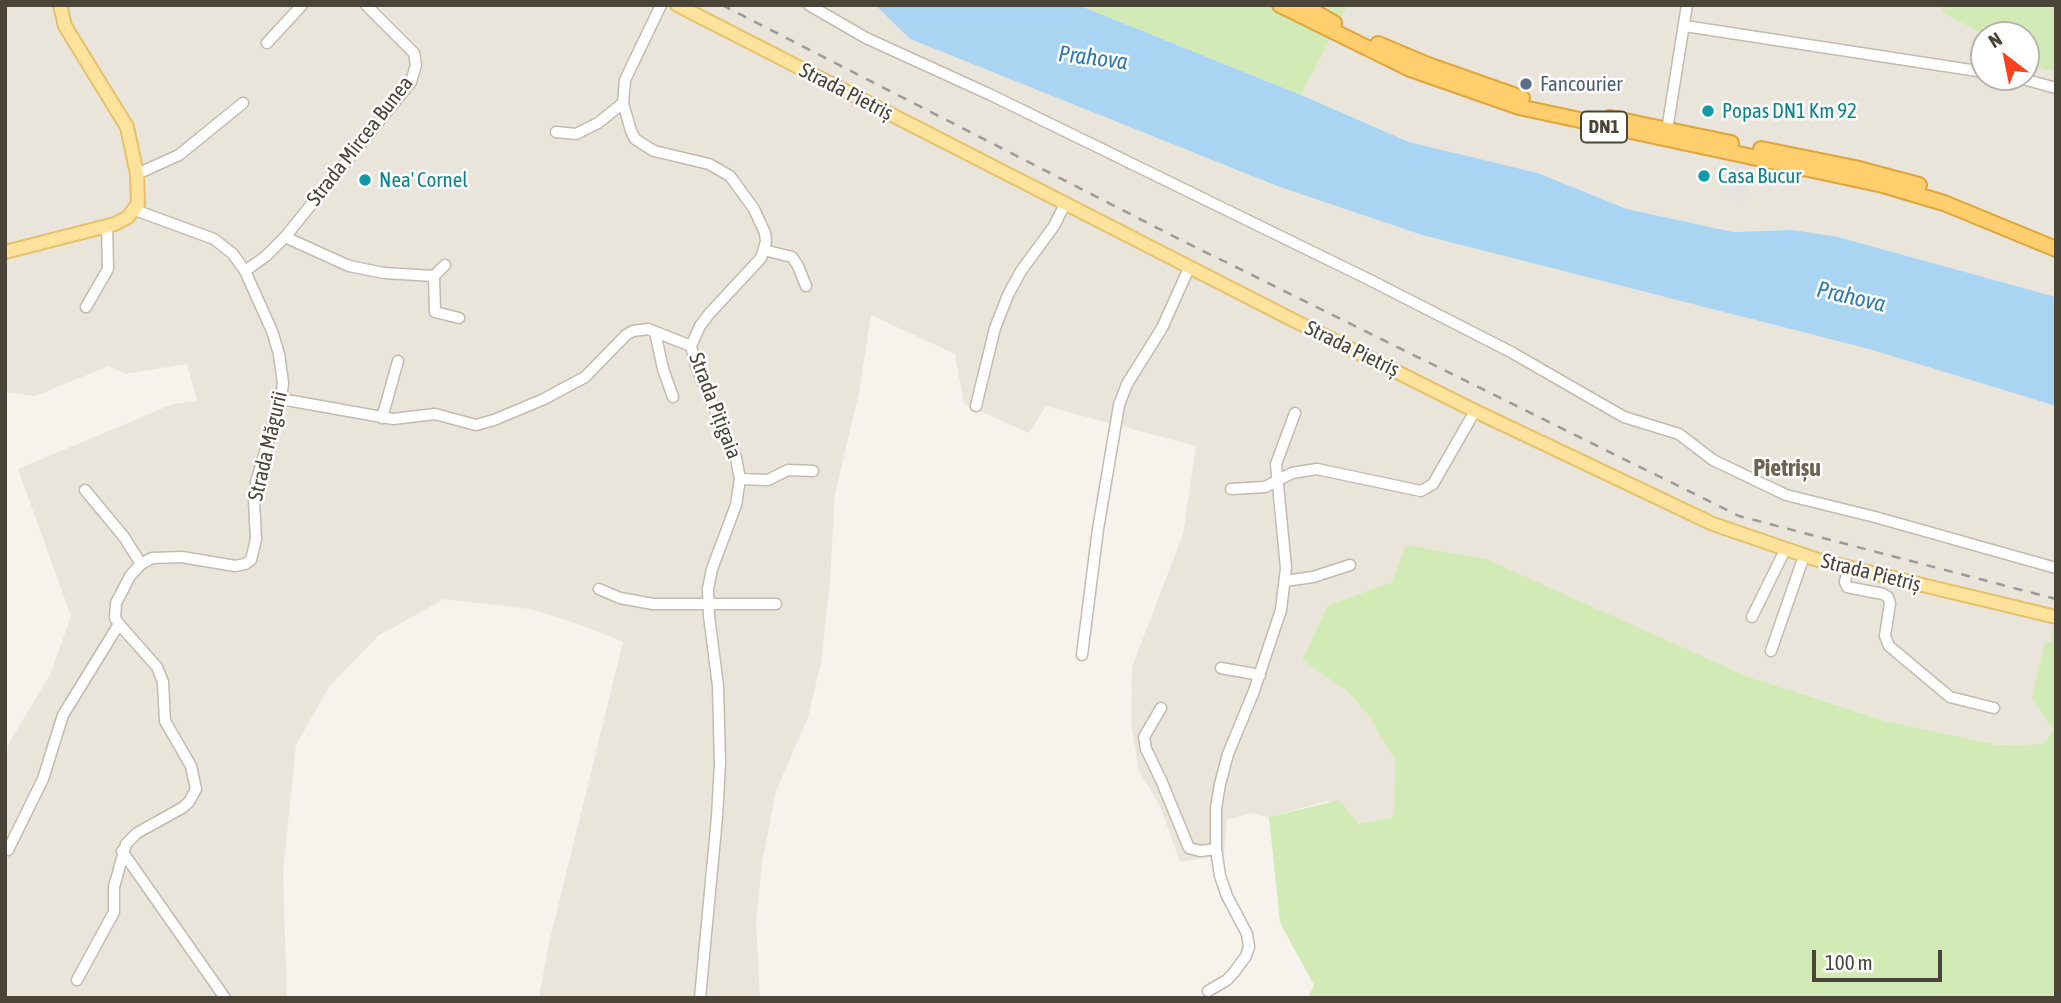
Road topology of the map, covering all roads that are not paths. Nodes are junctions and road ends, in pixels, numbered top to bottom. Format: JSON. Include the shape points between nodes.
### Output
{"nodes":[{"id":1,"x":60,"y":5,"type":"edge"},
{"id":2,"x":302,"y":5,"type":"edge"},
{"id":3,"x":366,"y":5,"type":"edge"},
{"id":4,"x":661,"y":5,"type":"edge"},
{"id":5,"x":677,"y":5,"type":"edge"},
{"id":6,"x":809,"y":5,"type":"edge"},
{"id":7,"x":1280,"y":5,"type":"edge"},
{"id":8,"x":1301,"y":5,"type":"edge"},
{"id":9,"x":1688,"y":5,"type":"edge"},
{"id":10,"x":1685,"y":26,"type":"junction"},
{"id":11,"x":267,"y":43,"type":"dead end"},
{"id":12,"x":1970,"y":70,"type":"edge"},
{"id":13,"x":243,"y":103,"type":"dead end"},
{"id":14,"x":623,"y":103,"type":"junction"},
{"id":15,"x":1667,"y":130,"type":"junction"},
{"id":16,"x":556,"y":132,"type":"dead end"},
{"id":17,"x":137,"y":174,"type":"junction"},
{"id":18,"x":1065,"y":204,"type":"junction"},
{"id":19,"x":135,"y":210,"type":"junction"},
{"id":20,"x":107,"y":226,"type":"junction"},
{"id":21,"x":285,"y":237,"type":"junction"},
{"id":22,"x":2056,"y":240,"type":"edge"},
{"id":23,"x":2056,"y":249,"type":"edge"},
{"id":24,"x":764,"y":250,"type":"junction"},
{"id":25,"x":5,"y":252,"type":"edge"},
{"id":26,"x":445,"y":265,"type":"dead end"},
{"id":27,"x":1189,"y":268,"type":"junction"},
{"id":28,"x":245,"y":271,"type":"junction"},
{"id":29,"x":434,"y":276,"type":"junction"},
{"id":30,"x":806,"y":286,"type":"dead end"},
{"id":31,"x":86,"y":307,"type":"dead end"},
{"id":32,"x":459,"y":318,"type":"dead end"},
{"id":33,"x":655,"y":332,"type":"junction"},
{"id":34,"x":691,"y":346,"type":"junction"},
{"id":35,"x":397,"y":361,"type":"dead end"},
{"id":36,"x":673,"y":397,"type":"dead end"},
{"id":37,"x":281,"y":399,"type":"junction"},
{"id":38,"x":976,"y":407,"type":"dead end"},
{"id":39,"x":1475,"y":411,"type":"junction"},
{"id":40,"x":1295,"y":413,"type":"dead end"},
{"id":41,"x":382,"y":418,"type":"junction"},
{"id":42,"x":813,"y":471,"type":"dead end"},
{"id":43,"x":740,"y":478,"type":"junction"},
{"id":44,"x":1276,"y":481,"type":"junction"},
{"id":45,"x":1231,"y":489,"type":"dead end"},
{"id":46,"x":85,"y":490,"type":"dead end"},
{"id":47,"x":1785,"y":550,"type":"junction"},
{"id":48,"x":1804,"y":556,"type":"junction"},
{"id":49,"x":141,"y":564,"type":"junction"},
{"id":50,"x":1350,"y":565,"type":"dead end"},
{"id":51,"x":1847,"y":567,"type":"junction"},
{"id":52,"x":2056,"y":568,"type":"edge"},
{"id":53,"x":1285,"y":582,"type":"junction"},
{"id":54,"x":599,"y":589,"type":"dead end"},
{"id":55,"x":708,"y":603,"type":"junction"},
{"id":56,"x":776,"y":604,"type":"dead end"},
{"id":57,"x":1752,"y":617,"type":"dead end"},
{"id":58,"x":2056,"y":617,"type":"edge"},
{"id":59,"x":118,"y":624,"type":"junction"},
{"id":60,"x":1771,"y":651,"type":"dead end"},
{"id":61,"x":1082,"y":655,"type":"dead end"},
{"id":62,"x":1221,"y":668,"type":"dead end"},
{"id":63,"x":1260,"y":675,"type":"junction"},
{"id":64,"x":1161,"y":708,"type":"dead end"},
{"id":65,"x":1994,"y":708,"type":"dead end"},
{"id":66,"x":1216,"y":849,"type":"junction"},
{"id":67,"x":8,"y":850,"type":"dead end"},
{"id":68,"x":122,"y":851,"type":"junction"},
{"id":69,"x":77,"y":980,"type":"dead end"},
{"id":70,"x":1208,"y":991,"type":"dead end"},
{"id":71,"x":225,"y":998,"type":"edge"},
{"id":72,"x":700,"y":998,"type":"edge"}],
"edges":[{"from":1,"to":17,"type":"main road","via":[[65,26],[127,127]]},
{"from":2,"to":11,"type":"street"},
{"from":3,"to":21,"type":"street","name":"Strada Mircea Bunea","via":[[414,53],[414,73]]},
{"from":4,"to":14,"type":"street","via":[[630,64]]},
{"from":5,"to":18,"type":"main road","name":"Strada Pietriș"},
{"from":6,"to":52,"type":"street","via":[[866,38],[1405,298],[1625,417],[1679,434],[1713,460],[1786,495]]},
{"from":7,"to":23,"type":"highway","number":"DN1","via":[[1410,69],[1519,107],[1894,188],[1944,203]]},
{"from":8,"to":15,"type":"highway","number":"DN1","via":[[1392,51],[1483,85],[1552,106]]},
{"from":9,"to":10,"type":"street"},
{"from":10,"to":12,"type":"street"},
{"from":10,"to":15,"type":"street"},
{"from":13,"to":17,"type":"street","via":[[180,155]]},
{"from":14,"to":16,"type":"street","via":[[576,134]]},
{"from":14,"to":24,"type":"street","via":[[631,131],[644,146],[718,167],[736,181],[760,220]]},
{"from":15,"to":22,"type":"highway","number":"DN1","via":[[1886,176]]},
{"from":17,"to":19,"type":"main road","via":[[140,197]]},
{"from":18,"to":27,"type":"main road","name":"Strada Pietriș"},
{"from":18,"to":38,"type":"street","via":[[1007,295]]},
{"from":19,"to":20,"type":"main road","via":[[123,221]]},
{"from":19,"to":28,"type":"street","name":"Strada Măgurii","via":[[214,239]]},
{"from":20,"to":25,"type":"main road"},
{"from":20,"to":31,"type":"street","via":[[108,269]]},
{"from":21,"to":28,"type":"street","name":"Strada Mircea Bunea"},
{"from":21,"to":29,"type":"street","via":[[349,266]]},
{"from":24,"to":30,"type":"street","via":[[795,260]]},
{"from":24,"to":34,"type":"street","name":"Strada Pițigaia","via":[[705,320]]},
{"from":26,"to":29,"type":"street"},
{"from":27,"to":39,"type":"main road","name":"Strada Pietriș"},
{"from":27,"to":61,"type":"street","via":[[1119,405]]},
{"from":28,"to":37,"type":"street","name":"Strada Măgurii","via":[[279,354]]},
{"from":29,"to":32,"type":"street","via":[[435,312]]},
{"from":33,"to":34,"type":"street"},
{"from":33,"to":36,"type":"street"},
{"from":33,"to":41,"type":"street","via":[[633,331],[584,377],[494,420],[476,425],[426,413]]},
{"from":34,"to":43,"type":"street","name":"Strada Pițigaia"},
{"from":35,"to":41,"type":"street"},
{"from":37,"to":41,"type":"street"},
{"from":37,"to":49,"type":"street","name":"Strada Măgurii","via":[[256,482],[256,538],[251,560],[235,566],[162,556]]},
{"from":39,"to":44,"type":"street","via":[[1433,484],[1421,491],[1317,469]]},
{"from":39,"to":47,"type":"main road","name":"Strada Pietriș","via":[[1713,524]]},
{"from":40,"to":44,"type":"street","via":[[1279,451]]},
{"from":42,"to":43,"type":"street","via":[[788,470],[768,480]]},
{"from":43,"to":55,"type":"street","name":"Strada Pițigaia","via":[[736,505],[712,569]]},
{"from":44,"to":45,"type":"street","via":[[1265,487]]},
{"from":44,"to":53,"type":"street"},
{"from":46,"to":49,"type":"street"},
{"from":47,"to":48,"type":"main road","name":"Strada Pietriș"},
{"from":47,"to":57,"type":"street"},
{"from":48,"to":51,"type":"main road","name":"Strada Pietriș"},
{"from":48,"to":60,"type":"street"},
{"from":49,"to":59,"type":"street","via":[[120,592]]},
{"from":50,"to":53,"type":"street"},
{"from":51,"to":58,"type":"main road","name":"Strada Pietriș"},
{"from":51,"to":65,"type":"street","via":[[1847,587],[1888,597],[1885,636],[1889,646],[1950,697]]},
{"from":53,"to":63,"type":"street"},
{"from":54,"to":55,"type":"street","via":[[653,604]]},
{"from":55,"to":56,"type":"street"},
{"from":55,"to":72,"type":"street","name":"Strada Pițigaia","via":[[718,686],[720,763]]},
{"from":59,"to":67,"type":"street","via":[[63,715],[43,779]]},
{"from":59,"to":68,"type":"street","via":[[157,667],[163,682],[165,721],[196,783],[189,802],[130,838]]},
{"from":62,"to":63,"type":"street"},
{"from":63,"to":66,"type":"street","via":[[1220,784]]},
{"from":64,"to":66,"type":"street","via":[[1144,737],[1146,749],[1189,848]]},
{"from":66,"to":70,"type":"street","via":[[1223,887],[1249,947],[1236,971]]},
{"from":68,"to":69,"type":"street","via":[[114,912]]},
{"from":68,"to":71,"type":"street"}]}
